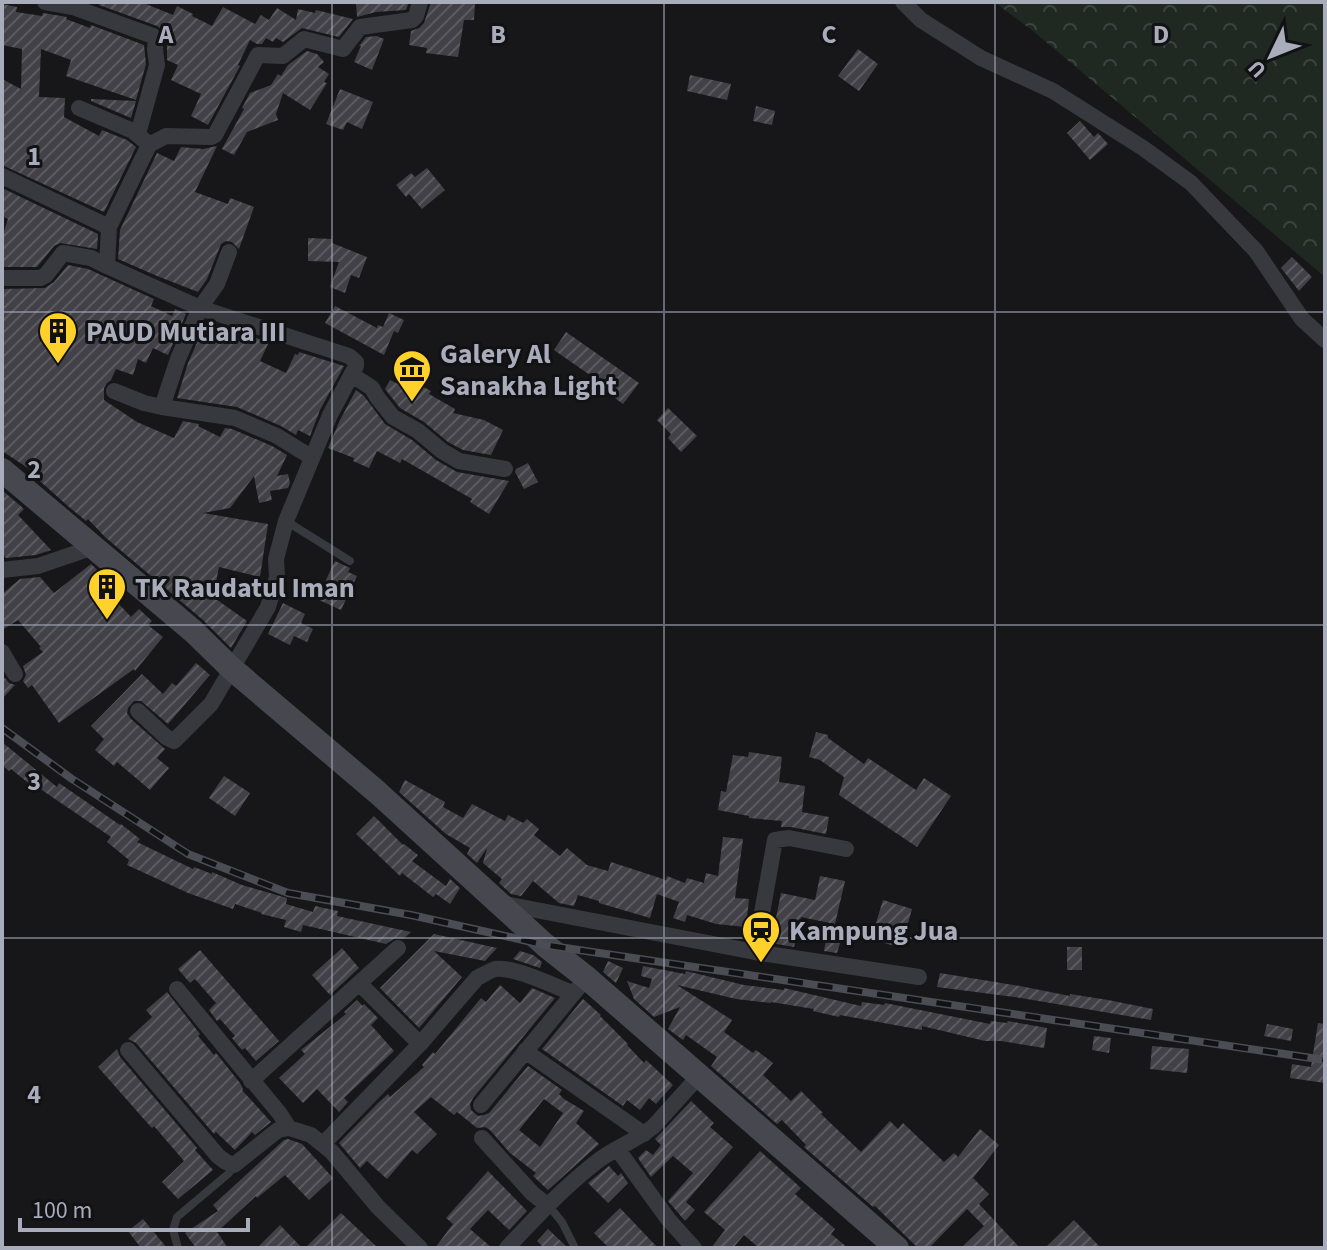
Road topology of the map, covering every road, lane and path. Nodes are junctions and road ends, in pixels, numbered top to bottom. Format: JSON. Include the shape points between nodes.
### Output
{"nodes":[{"id":1,"x":45,"y":2,"type":"edge"},
{"id":2,"x":420,"y":2,"type":"edge"},
{"id":3,"x":903,"y":2,"type":"edge"},
{"id":4,"x":79,"y":108,"type":"dead end"},
{"id":5,"x":144,"y":140,"type":"junction"},
{"id":6,"x":2,"y":176,"type":"edge"},
{"id":7,"x":109,"y":227,"type":"junction"},
{"id":8,"x":229,"y":252,"type":"dead end"},
{"id":9,"x":107,"y":266,"type":"junction"},
{"id":10,"x":2,"y":278,"type":"edge"},
{"id":11,"x":200,"y":308,"type":"junction"},
{"id":12,"x":1325,"y":340,"type":"edge"},
{"id":13,"x":352,"y":375,"type":"junction"},
{"id":14,"x":114,"y":391,"type":"dead end"},
{"id":15,"x":162,"y":407,"type":"junction"},
{"id":16,"x":311,"y":457,"type":"junction"},
{"id":17,"x":505,"y":469,"type":"dead end"},
{"id":18,"x":2,"y":470,"type":"edge"},
{"id":19,"x":286,"y":521,"type":"junction"},
{"id":20,"x":94,"y":547,"type":"junction"},
{"id":21,"x":350,"y":561,"type":"dead end"},
{"id":22,"x":2,"y":570,"type":"edge"},
{"id":23,"x":2,"y":652,"type":"edge"},
{"id":24,"x":232,"y":669,"type":"junction"},
{"id":25,"x":15,"y":674,"type":"dead end"},
{"id":26,"x":138,"y":711,"type":"dead end"},
{"id":27,"x":846,"y":849,"type":"dead end"},
{"id":28,"x":498,"y":902,"type":"junction"},
{"id":29,"x":398,"y":948,"type":"dead end"},
{"id":30,"x":755,"y":952,"type":"junction"},
{"id":31,"x":919,"y":977,"type":"dead end"},
{"id":32,"x":359,"y":983,"type":"junction"},
{"id":33,"x":580,"y":986,"type":"junction"},
{"id":34,"x":177,"y":989,"type":"dead end"},
{"id":35,"x":420,"y":1044,"type":"junction"},
{"id":36,"x":128,"y":1050,"type":"dead end"},
{"id":37,"x":525,"y":1051,"type":"junction"},
{"id":38,"x":699,"y":1076,"type":"junction"},
{"id":39,"x":251,"y":1081,"type":"junction"},
{"id":40,"x":481,"y":1105,"type":"dead end"},
{"id":41,"x":289,"y":1128,"type":"junction"},
{"id":42,"x":644,"y":1134,"type":"junction"},
{"id":43,"x":482,"y":1138,"type":"dead end"},
{"id":44,"x":324,"y":1143,"type":"junction"},
{"id":45,"x":618,"y":1150,"type":"junction"},
{"id":46,"x":234,"y":1165,"type":"junction"},
{"id":47,"x":547,"y":1205,"type":"junction"},
{"id":48,"x":893,"y":1247,"type":"edge"},
{"id":49,"x":178,"y":1248,"type":"edge"},
{"id":50,"x":420,"y":1248,"type":"edge"},
{"id":51,"x":507,"y":1248,"type":"edge"},
{"id":52,"x":575,"y":1248,"type":"edge"},
{"id":53,"x":694,"y":1248,"type":"edge"}],
"edges":[{"from":1,"to":5,"type":"street","via":[[155,37],[157,65]]},
{"from":2,"to":5,"type":"street","via":[[412,20],[360,27],[343,49],[304,39],[283,56],[258,55],[215,135]]},
{"from":3,"to":12,"type":"street","via":[[921,20],[981,58],[1053,91],[1191,183],[1256,251],[1302,319]]},
{"from":4,"to":5,"type":"street"},
{"from":5,"to":7,"type":"street"},
{"from":6,"to":7,"type":"street"},
{"from":7,"to":9,"type":"street"},
{"from":8,"to":11,"type":"street","via":[[217,284]]},
{"from":9,"to":10,"type":"street","via":[[63,253],[40,278]]},
{"from":9,"to":11,"type":"street"},
{"from":11,"to":13,"type":"street","via":[[349,356],[356,362]]},
{"from":11,"to":15,"type":"street"},
{"from":13,"to":16,"type":"street"},
{"from":13,"to":17,"type":"street","via":[[372,388],[393,417],[442,451],[459,461]]},
{"from":14,"to":15,"type":"street"},
{"from":15,"to":16,"type":"street","via":[[235,418]]},
{"from":16,"to":19,"type":"street"},
{"from":18,"to":20,"type":"street"},
{"from":19,"to":21,"type":"lane"},
{"from":19,"to":24,"type":"street","via":[[274,590]]},
{"from":20,"to":22,"type":"street","via":[[38,566]]},
{"from":20,"to":24,"type":"street"},
{"from":23,"to":25,"type":"street"},
{"from":24,"to":26,"type":"street","via":[[211,704],[174,741]]},
{"from":24,"to":28,"type":"street"},
{"from":27,"to":30,"type":"street","via":[[775,840]]},
{"from":28,"to":30,"type":"street"},
{"from":28,"to":33,"type":"street"},
{"from":29,"to":32,"type":"street"},
{"from":30,"to":31,"type":"street"},
{"from":32,"to":35,"type":"street"},
{"from":32,"to":39,"type":"street"},
{"from":33,"to":35,"type":"street","via":[[510,970],[486,972]]},
{"from":33,"to":37,"type":"street"},
{"from":33,"to":38,"type":"street"},
{"from":34,"to":39,"type":"street"},
{"from":35,"to":44,"type":"street"},
{"from":36,"to":46,"type":"street","via":[[218,1156]]},
{"from":37,"to":40,"type":"street"},
{"from":37,"to":42,"type":"street"},
{"from":38,"to":42,"type":"street"},
{"from":38,"to":48,"type":"street"},
{"from":39,"to":41,"type":"street"},
{"from":41,"to":44,"type":"street"},
{"from":41,"to":46,"type":"street","via":[[278,1130]]},
{"from":42,"to":45,"type":"street"},
{"from":43,"to":47,"type":"street"},
{"from":44,"to":50,"type":"street"},
{"from":45,"to":47,"type":"street"},
{"from":45,"to":53,"type":"street"},
{"from":46,"to":49,"type":"lane","via":[[177,1217],[173,1230]]},
{"from":47,"to":51,"type":"street"},
{"from":47,"to":52,"type":"lane"}]}
